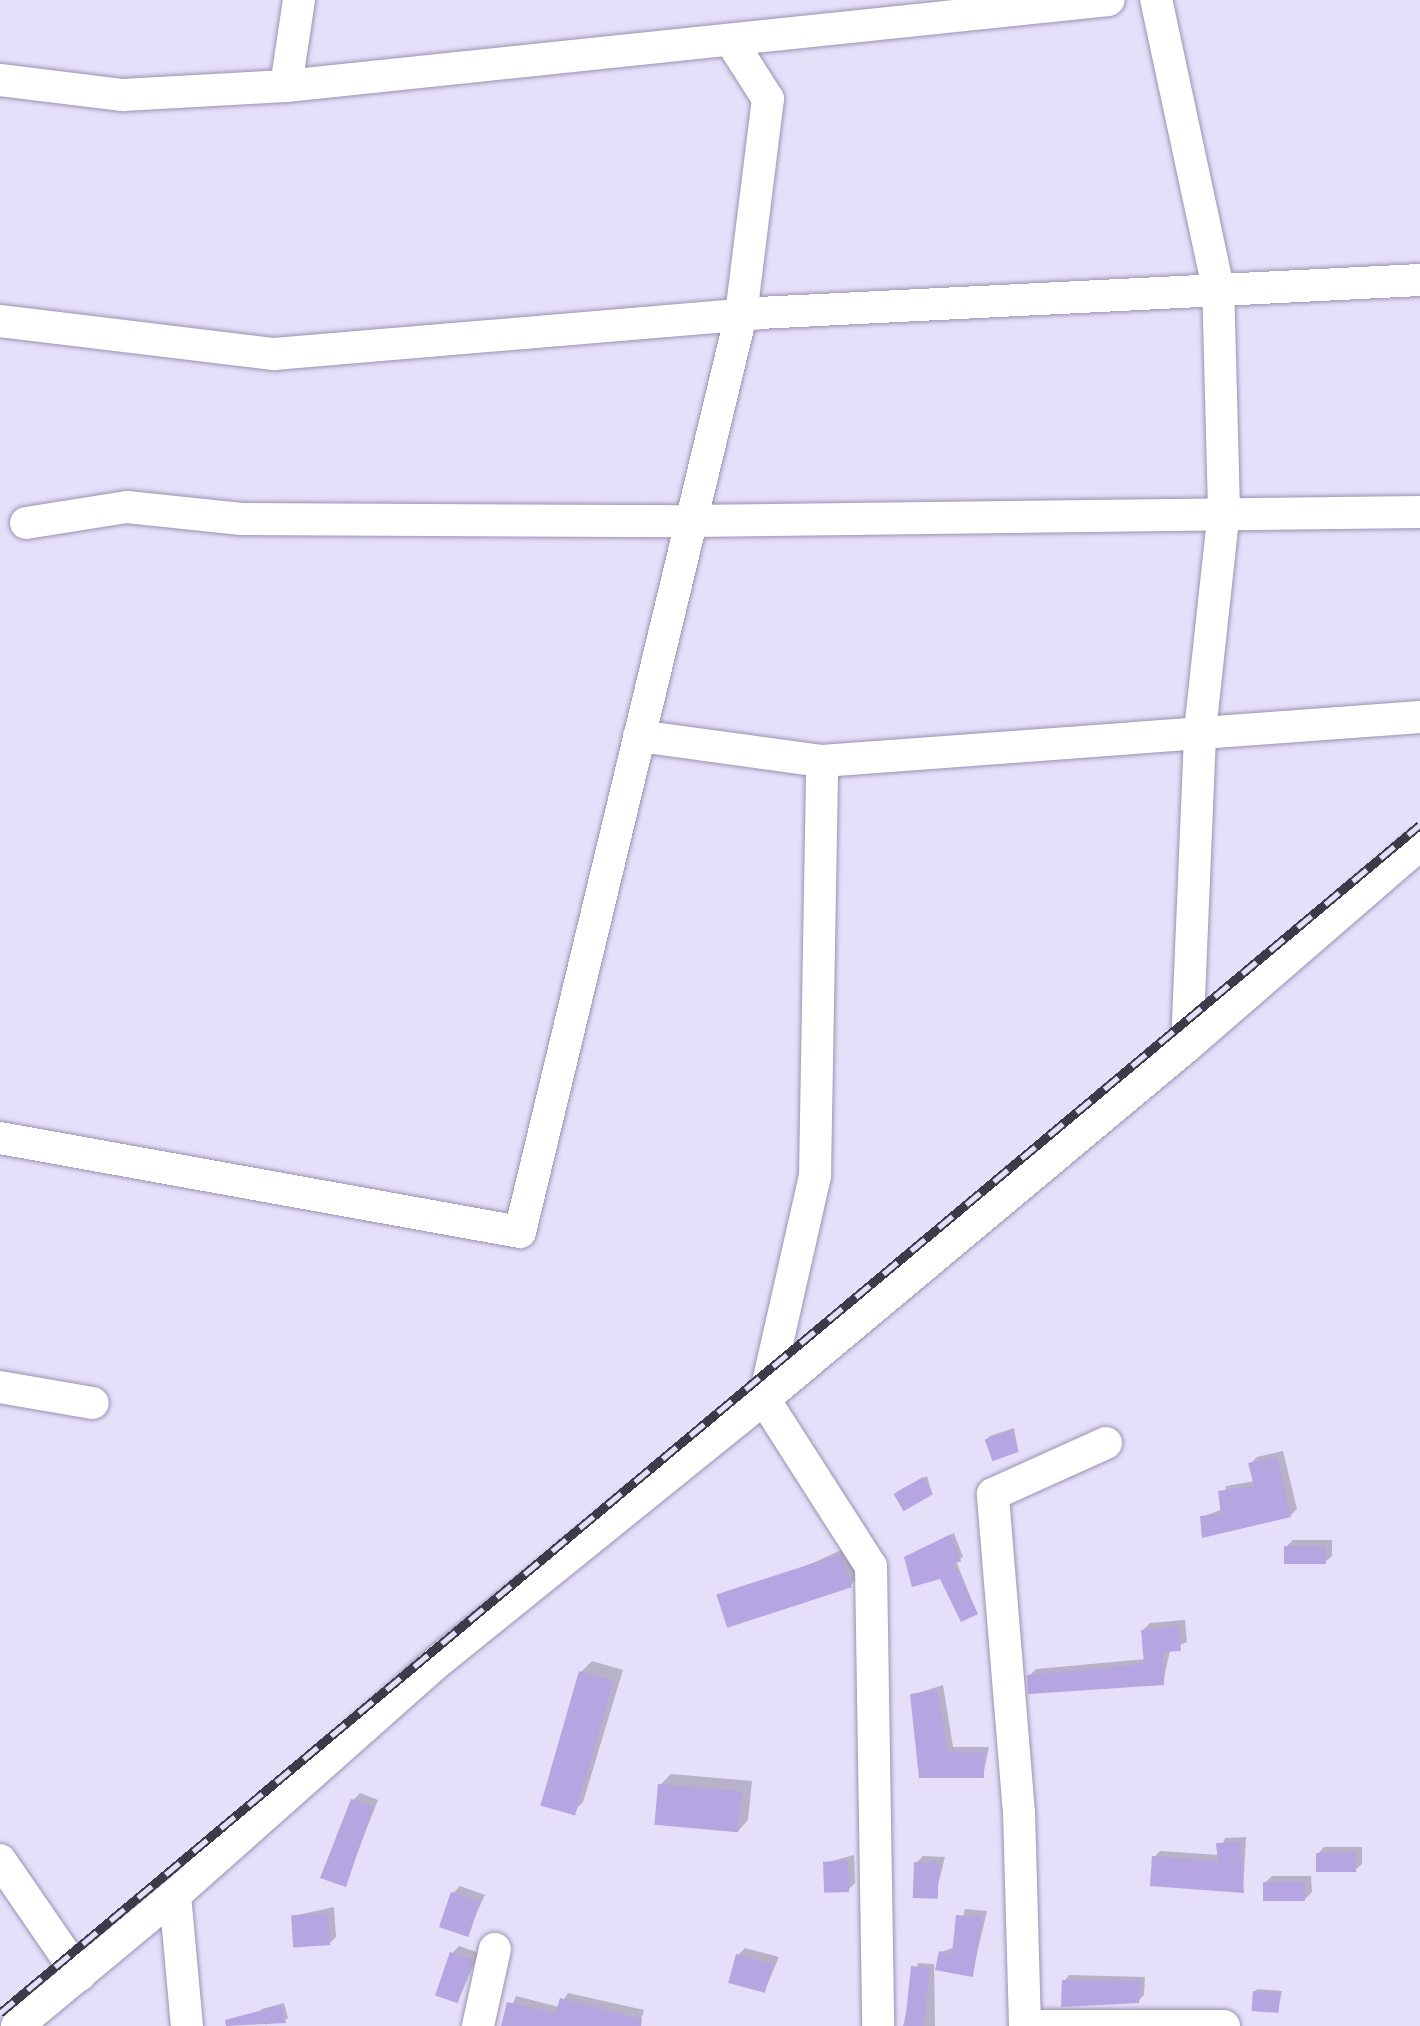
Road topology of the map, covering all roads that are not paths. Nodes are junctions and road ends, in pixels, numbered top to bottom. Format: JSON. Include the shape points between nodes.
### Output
{"nodes":[{"id":1,"x":299,"y":0,"type":"edge"},
{"id":2,"x":1109,"y":0,"type":"edge"},
{"id":3,"x":1156,"y":0,"type":"edge"},
{"id":4,"x":733,"y":44,"type":"junction"},
{"id":5,"x":0,"y":80,"type":"edge"},
{"id":6,"x":286,"y":86,"type":"junction"},
{"id":7,"x":1420,"y":280,"type":"edge"},
{"id":8,"x":1218,"y":288,"type":"junction"},
{"id":9,"x":741,"y":315,"type":"junction"},
{"id":10,"x":0,"y":321,"type":"edge"},
{"id":11,"x":1224,"y":510,"type":"junction"},
{"id":12,"x":1420,"y":512,"type":"edge"},
{"id":13,"x":691,"y":521,"type":"junction"},
{"id":14,"x":26,"y":523,"type":"dead end"},
{"id":15,"x":1420,"y":717,"type":"edge"},
{"id":16,"x":1200,"y":731,"type":"junction"},
{"id":17,"x":639,"y":736,"type":"junction"},
{"id":18,"x":822,"y":761,"type":"junction"},
{"id":19,"x":1420,"y":844,"type":"edge"},
{"id":20,"x":1187,"y":1046,"type":"junction"},
{"id":21,"x":0,"y":1138,"type":"edge"},
{"id":22,"x":0,"y":1387,"type":"edge"},
{"id":23,"x":764,"y":1399,"type":"junction"},
{"id":24,"x":93,"y":1403,"type":"dead end"},
{"id":25,"x":1106,"y":1443,"type":"dead end"},
{"id":26,"x":0,"y":1860,"type":"edge"},
{"id":27,"x":175,"y":1895,"type":"junction"},
{"id":28,"x":495,"y":1949,"type":"dead end"},
{"id":29,"x":79,"y":1975,"type":"junction"},
{"id":30,"x":17,"y":2026,"type":"edge"},
{"id":31,"x":187,"y":2026,"type":"edge"},
{"id":32,"x":478,"y":2026,"type":"edge"},
{"id":33,"x":878,"y":2026,"type":"edge"},
{"id":34,"x":1025,"y":2026,"type":"edge"},
{"id":35,"x":1224,"y":2026,"type":"edge"}],
"edges":[{"from":1,"to":6,"type":"street"},
{"from":2,"to":4,"type":"street"},
{"from":3,"to":8,"type":"street"},
{"from":4,"to":6,"type":"street"},
{"from":4,"to":9,"type":"street","via":[[768,99]]},
{"from":5,"to":6,"type":"street","via":[[123,95]]},
{"from":7,"to":8,"type":"street"},
{"from":8,"to":9,"type":"street"},
{"from":8,"to":11,"type":"street"},
{"from":9,"to":10,"type":"street","via":[[274,354]]},
{"from":9,"to":13,"type":"street"},
{"from":11,"to":12,"type":"street"},
{"from":11,"to":13,"type":"street"},
{"from":11,"to":16,"type":"street"},
{"from":13,"to":14,"type":"street","via":[[241,519],[127,507]]},
{"from":13,"to":17,"type":"street"},
{"from":15,"to":16,"type":"street"},
{"from":16,"to":18,"type":"street"},
{"from":16,"to":20,"type":"street"},
{"from":17,"to":18,"type":"street"},
{"from":17,"to":21,"type":"street","via":[[520,1232]]},
{"from":18,"to":23,"type":"street","via":[[815,1176]]},
{"from":19,"to":20,"type":"street"},
{"from":20,"to":23,"type":"street"},
{"from":22,"to":24,"type":"street"},
{"from":23,"to":27,"type":"street","via":[[440,1660]]},
{"from":23,"to":33,"type":"street","via":[[871,1566]]},
{"from":25,"to":34,"type":"street","via":[[993,1494],[1019,1813]]},
{"from":26,"to":29,"type":"street"},
{"from":27,"to":29,"type":"street"},
{"from":27,"to":31,"type":"street"},
{"from":28,"to":32,"type":"street"},
{"from":29,"to":30,"type":"street"},
{"from":34,"to":35,"type":"street"}]}
